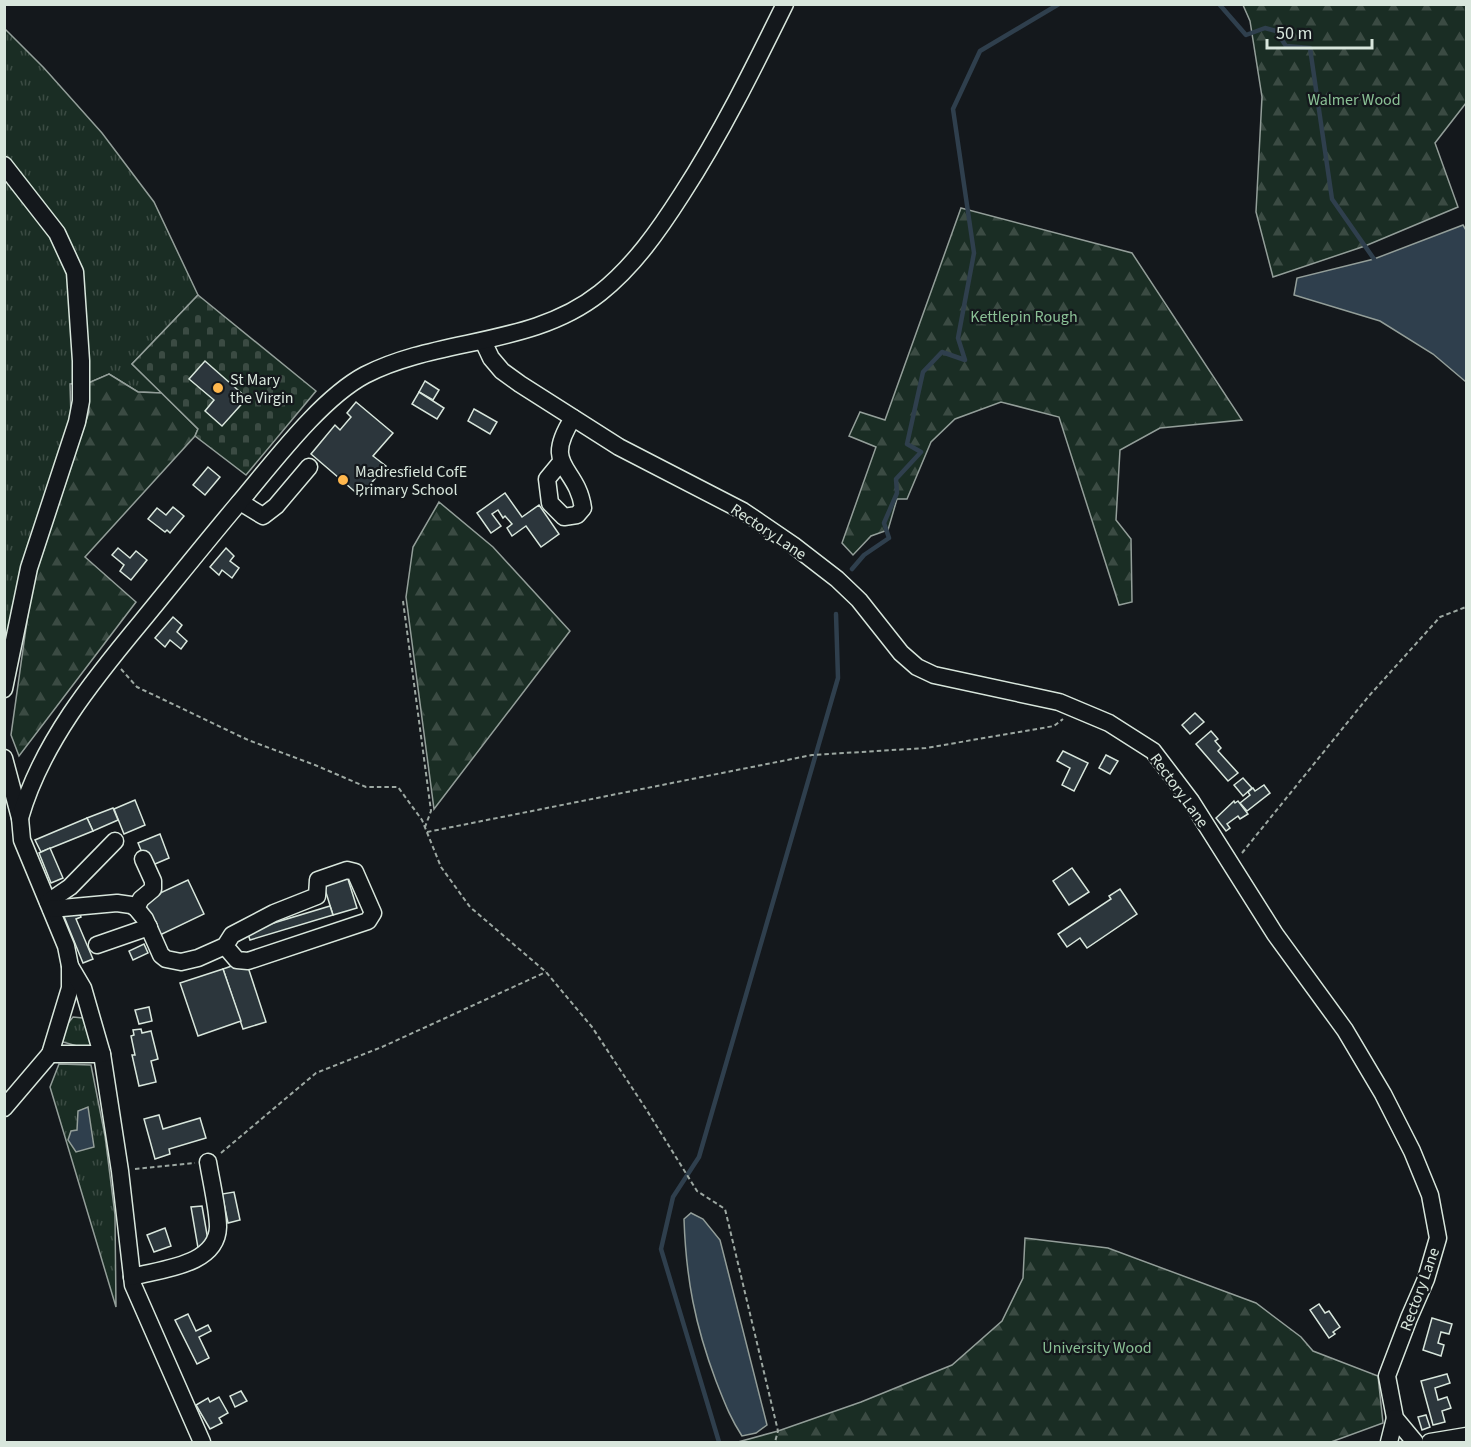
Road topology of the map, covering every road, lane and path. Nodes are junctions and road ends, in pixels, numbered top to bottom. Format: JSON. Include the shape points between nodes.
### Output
{"nodes":[{"id":1,"x":785,"y":4,"type":"edge"},
{"id":2,"x":4,"y":165,"type":"edge"},
{"id":3,"x":483,"y":341,"type":"junction"},
{"id":4,"x":573,"y":418,"type":"junction"},
{"id":5,"x":561,"y":462,"type":"dead end"},
{"id":6,"x":309,"y":467,"type":"dead end"},
{"id":7,"x":240,"y":502,"type":"junction"},
{"id":8,"x":403,"y":601,"type":"dead end"},
{"id":9,"x":1467,"y":607,"type":"edge"},
{"id":10,"x":112,"y":658,"type":"junction"},
{"id":11,"x":4,"y":689,"type":"edge"},
{"id":12,"x":1075,"y":709,"type":"junction"},
{"id":13,"x":4,"y":758,"type":"edge"},
{"id":14,"x":20,"y":818,"type":"junction"},
{"id":15,"x":425,"y":827,"type":"junction"},
{"id":16,"x":427,"y":832,"type":"junction"},
{"id":17,"x":115,"y":841,"type":"dead end"},
{"id":18,"x":143,"y":859,"type":"dead end"},
{"id":19,"x":1232,"y":866,"type":"junction"},
{"id":20,"x":50,"y":905,"type":"junction"},
{"id":21,"x":136,"y":908,"type":"junction"},
{"id":22,"x":149,"y":927,"type":"junction"},
{"id":23,"x":97,"y":945,"type":"dead end"},
{"id":24,"x":225,"y":946,"type":"junction"},
{"id":25,"x":69,"y":966,"type":"junction"},
{"id":26,"x":546,"y":972,"type":"junction"},
{"id":27,"x":50,"y":1054,"type":"junction"},
{"id":28,"x":102,"y":1054,"type":"junction"},
{"id":29,"x":4,"y":1108,"type":"edge"},
{"id":30,"x":208,"y":1162,"type":"junction"},
{"id":31,"x":120,"y":1171,"type":"junction"},
{"id":32,"x":132,"y":1277,"type":"junction"},
{"id":33,"x":1395,"y":1418,"type":"junction"},
{"id":34,"x":1467,"y":1436,"type":"edge"},
{"id":35,"x":202,"y":1443,"type":"edge"},
{"id":36,"x":775,"y":1443,"type":"edge"},
{"id":37,"x":1389,"y":1443,"type":"edge"},
{"id":38,"x":1415,"y":1443,"type":"edge"},
{"id":39,"x":1430,"y":1443,"type":"edge"}],
"edges":[{"from":1,"to":3,"type":"street","via":[[705,158],[659,230],[629,266],[600,293],[566,314],[530,329]]},
{"from":2,"to":11,"type":"street","via":[[57,233],[75,272],[81,401],[29,568]]},
{"from":3,"to":4,"type":"street","name":"Rectory Lane","via":[[502,370]]},
{"from":3,"to":7,"type":"street","via":[[394,362],[349,385],[325,405]]},
{"from":4,"to":5,"type":"street","via":[[559,446]]},
{"from":4,"to":12,"type":"street","name":"Rectory Lane","via":[[649,464],[743,511],[793,545],[860,600],[901,653],[917,667],[934,675],[1059,702]]},
{"from":6,"to":7,"type":"street","via":[[264,516]]},
{"from":7,"to":10,"type":"street"},
{"from":8,"to":15,"type":"path","via":[[431,812]]},
{"from":9,"to":19,"type":"path","via":[[1440,617],[1368,697]]},
{"from":10,"to":14,"type":"street","via":[[33,778]]},
{"from":10,"to":15,"type":"path","via":[[137,687],[248,740],[366,787],[398,787]]},
{"from":12,"to":16,"type":"path","via":[[1054,726],[926,748],[812,755]]},
{"from":12,"to":19,"type":"street","name":"Rectory Lane","via":[[1109,723],[1154,751]]},
{"from":13,"to":14,"type":"street"},
{"from":14,"to":20,"type":"street","via":[[22,840]]},
{"from":15,"to":16,"type":"path"},
{"from":16,"to":26,"type":"path","via":[[441,867],[470,907]]},
{"from":17,"to":20,"type":"street"},
{"from":18,"to":21,"type":"street","via":[[153,889]]},
{"from":19,"to":33,"type":"street","name":"Rectory Lane","via":[[1275,934],[1345,1030],[1398,1122],[1430,1194],[1438,1238],[1387,1376]]},
{"from":20,"to":21,"type":"street","via":[[117,903]]},
{"from":20,"to":25,"type":"street","via":[[66,946]]},
{"from":21,"to":22,"type":"street"},
{"from":22,"to":23,"type":"street"},
{"from":22,"to":24,"type":"street","via":[[166,959],[181,962]]},
{"from":24,"to":24,"type":"street","via":[[232,935],[317,896],[318,880],[347,870],[356,872],[373,913],[368,921],[248,961],[237,960]]},
{"from":25,"to":27,"type":"street","via":[[70,988]]},
{"from":25,"to":28,"type":"street","via":[[83,988]]},
{"from":26,"to":30,"type":"path","via":[[316,1073]]},
{"from":26,"to":36,"type":"path","via":[[592,1027],[697,1191],[725,1209],[778,1431]]},
{"from":27,"to":28,"type":"street"},
{"from":27,"to":29,"type":"street"},
{"from":28,"to":31,"type":"street"},
{"from":30,"to":31,"type":"path"},
{"from":30,"to":32,"type":"street","via":[[218,1228],[211,1248],[189,1263]]},
{"from":31,"to":32,"type":"street"},
{"from":32,"to":35,"type":"street"},
{"from":33,"to":37,"type":"street"},
{"from":33,"to":38,"type":"street","name":"Rectory Lane"},
{"from":34,"to":39,"type":"street"}]}
